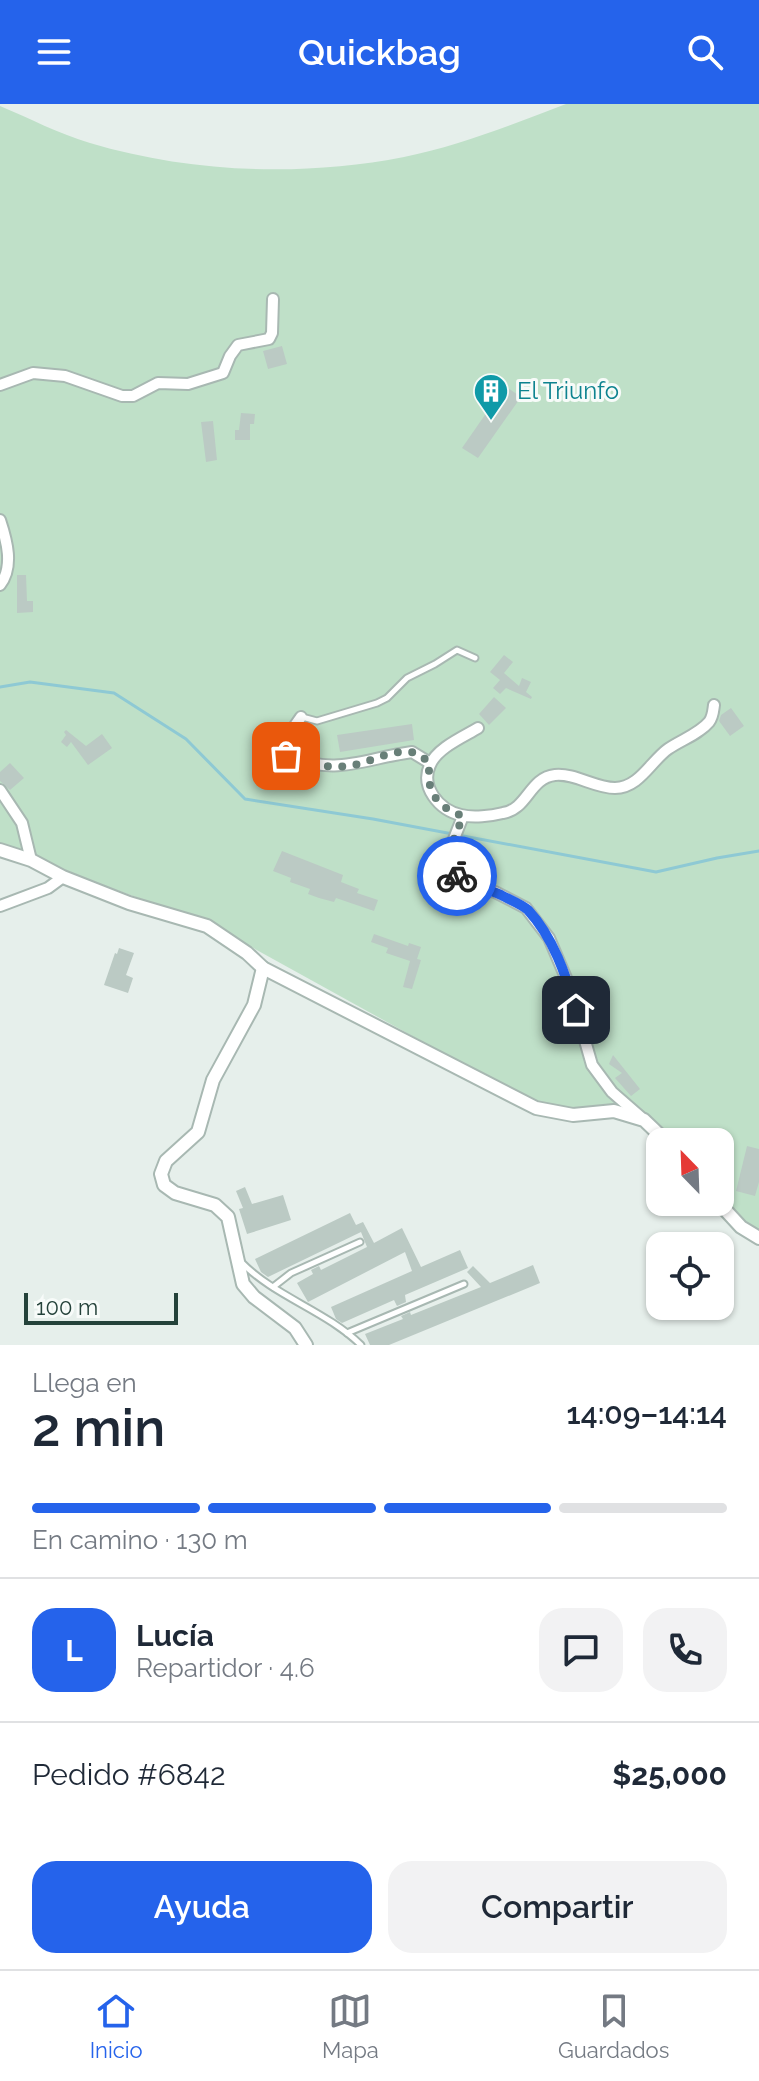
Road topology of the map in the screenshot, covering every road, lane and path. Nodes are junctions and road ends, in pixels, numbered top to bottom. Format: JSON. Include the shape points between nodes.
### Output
{"nodes":[{"id":1,"x":273,"y":299,"type":"dead end"},
{"id":2,"x":0,"y":385,"type":"edge"},
{"id":3,"x":0,"y":520,"type":"edge"},
{"id":4,"x":0,"y":585,"type":"edge"},
{"id":5,"x":475,"y":658,"type":"dead end"},
{"id":6,"x":714,"y":705,"type":"dead end"},
{"id":7,"x":301,"y":717,"type":"joint"},
{"id":8,"x":478,"y":728,"type":"dead end"},
{"id":9,"x":430,"y":763,"type":"junction"},
{"id":10,"x":0,"y":790,"type":"edge"},
{"id":11,"x":463,"y":816,"type":"junction"},
{"id":12,"x":0,"y":850,"type":"edge"},
{"id":13,"x":31,"y":860,"type":"junction"},
{"id":14,"x":63,"y":877,"type":"junction"},
{"id":15,"x":0,"y":906,"type":"edge"},
{"id":16,"x":263,"y":968,"type":"junction"},
{"id":17,"x":644,"y":1120,"type":"junction"},
{"id":18,"x":652,"y":1128,"type":"edge"},
{"id":19,"x":731,"y":1216,"type":"edge"},
{"id":20,"x":758,"y":1235,"type":"edge"},
{"id":21,"x":360,"y":1242,"type":"dead end"},
{"id":22,"x":237,"y":1258,"type":"junction"},
{"id":23,"x":464,"y":1284,"type":"dead end"},
{"id":24,"x":273,"y":1287,"type":"junction"},
{"id":25,"x":347,"y":1333,"type":"junction"},
{"id":26,"x":306,"y":1345,"type":"edge"},
{"id":27,"x":361,"y":1345,"type":"edge"}],
"edges":[{"from":1,"to":2,"type":"street","via":[[269,339],[238,345],[217,376],[188,384],[158,383],[133,396],[65,376],[33,373]]},
{"from":3,"to":4,"type":"street","via":[[8,562]]},
{"from":5,"to":7,"type":"lane","via":[[457,650],[407,678],[377,703],[317,721]]},
{"from":6,"to":11,"type":"street","via":[[705,726],[665,751],[629,785],[614,788],[556,775],[540,780],[512,811]]},
{"from":7,"to":9,"type":"street","via":[[285,745],[286,756],[299,761],[345,767],[412,752]]},
{"from":8,"to":9,"type":"street"},
{"from":9,"to":11,"type":"street","via":[[429,790],[450,812]]},
{"from":10,"to":13,"type":"street","via":[[22,823]]},
{"from":11,"to":17,"type":"street","via":[[450,849],[451,871],[467,886],[495,892],[526,908],[549,938],[569,985],[592,1065],[612,1092]]},
{"from":12,"to":13,"type":"street"},
{"from":13,"to":14,"type":"street"},
{"from":14,"to":15,"type":"street"},
{"from":14,"to":16,"type":"street","via":[[207,926]]},
{"from":16,"to":17,"type":"street","via":[[536,1108],[573,1115],[614,1111]]},
{"from":16,"to":22,"type":"street","via":[[254,1005],[213,1080],[198,1132],[166,1161],[161,1174],[164,1185],[175,1193],[215,1205],[228,1217]]},
{"from":17,"to":18,"type":"street"},
{"from":19,"to":20,"type":"street"},
{"from":21,"to":24,"type":"lane","via":[[291,1273]]},
{"from":22,"to":24,"type":"lane"},
{"from":22,"to":26,"type":"street","via":[[243,1284],[295,1328]]},
{"from":23,"to":25,"type":"lane"},
{"from":24,"to":25,"type":"lane"},
{"from":25,"to":27,"type":"lane"}]}
